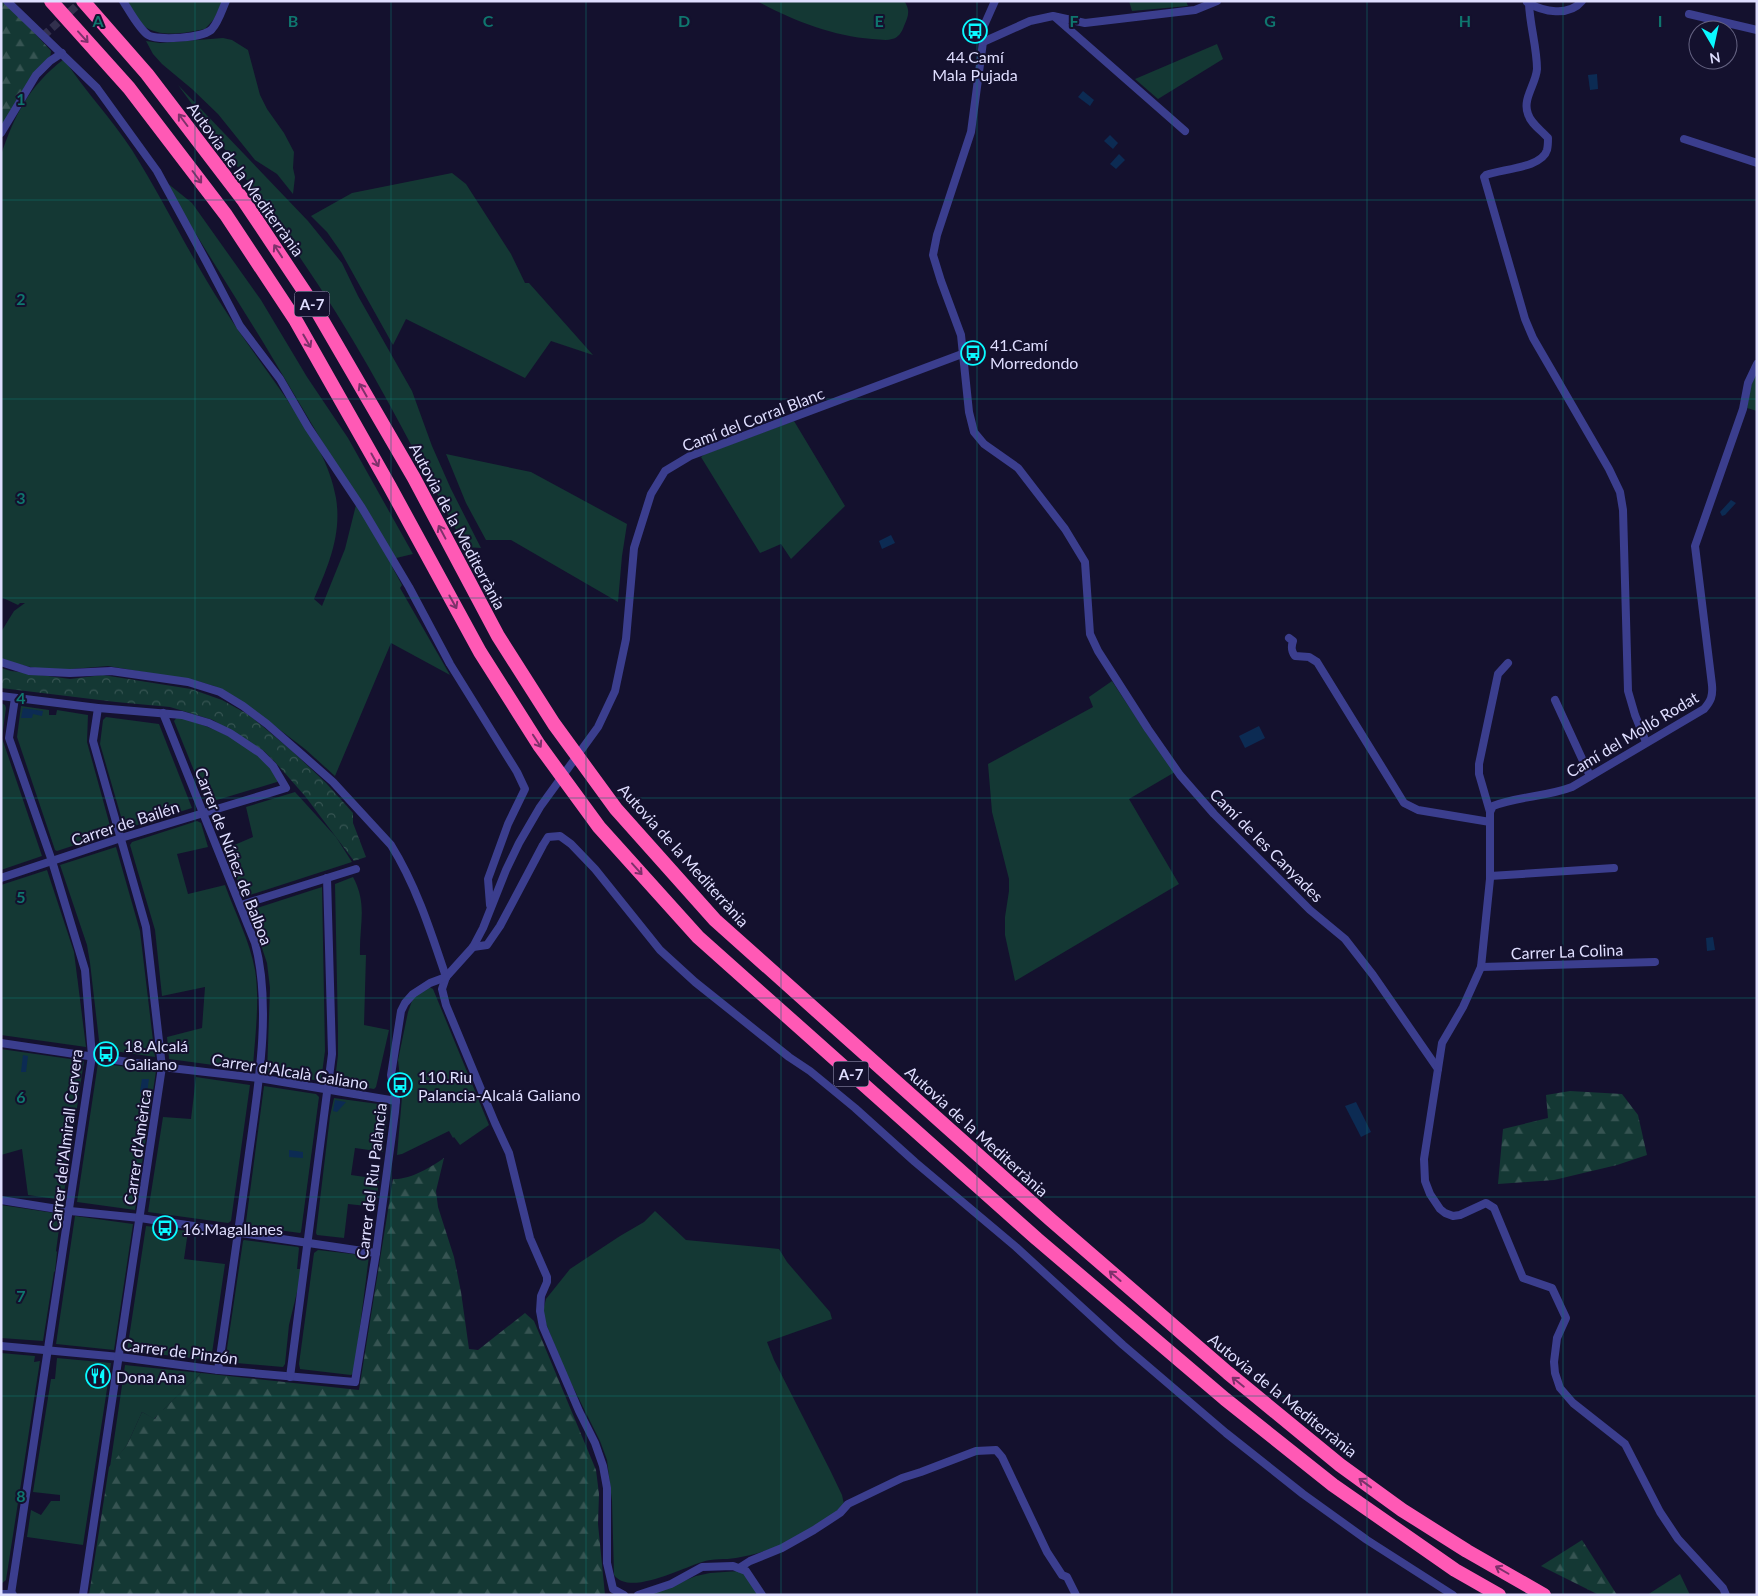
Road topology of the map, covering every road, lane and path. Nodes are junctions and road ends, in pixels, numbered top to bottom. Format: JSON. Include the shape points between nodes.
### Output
{"nodes":[{"id":1,"x":7,"y":1,"type":"edge"},
{"id":2,"x":50,"y":1,"type":"edge"},
{"id":3,"x":83,"y":1,"type":"edge"},
{"id":4,"x":122,"y":1,"type":"edge"},
{"id":5,"x":226,"y":1,"type":"edge"},
{"id":6,"x":995,"y":1,"type":"edge"},
{"id":7,"x":1216,"y":1,"type":"edge"},
{"id":8,"x":1582,"y":1,"type":"edge"},
{"id":9,"x":1527,"y":2,"type":"edge"},
{"id":10,"x":1688,"y":14,"type":"dead end"},
{"id":11,"x":1053,"y":16,"type":"junction"},
{"id":12,"x":1757,"y":30,"type":"edge"},
{"id":13,"x":983,"y":42,"type":"junction"},
{"id":14,"x":62,"y":53,"type":"junction"},
{"id":15,"x":1185,"y":131,"type":"dead end"},
{"id":16,"x":1,"y":133,"type":"edge"},
{"id":17,"x":1684,"y":139,"type":"dead end"},
{"id":18,"x":1757,"y":164,"type":"edge"},
{"id":19,"x":962,"y":354,"type":"junction"},
{"id":20,"x":1757,"y":364,"type":"edge"},
{"id":21,"x":1289,"y":638,"type":"dead end"},
{"id":22,"x":1,"y":662,"type":"edge"},
{"id":23,"x":1508,"y":663,"type":"dead end"},
{"id":24,"x":1,"y":696,"type":"edge"},
{"id":25,"x":15,"y":698,"type":"junction"},
{"id":26,"x":1555,"y":700,"type":"dead end"},
{"id":27,"x":98,"y":708,"type":"junction"},
{"id":28,"x":163,"y":713,"type":"junction"},
{"id":29,"x":1646,"y":742,"type":"junction"},
{"id":30,"x":1590,"y":776,"type":"junction"},
{"id":31,"x":1490,"y":812,"type":"junction"},
{"id":32,"x":203,"y":813,"type":"junction"},
{"id":33,"x":1490,"y":822,"type":"junction"},
{"id":34,"x":121,"y":838,"type":"junction"},
{"id":35,"x":52,"y":861,"type":"junction"},
{"id":36,"x":1614,"y":868,"type":"dead end"},
{"id":37,"x":356,"y":869,"type":"dead end"},
{"id":38,"x":1490,"y":876,"type":"junction"},
{"id":39,"x":1,"y":878,"type":"edge"},
{"id":40,"x":328,"y":878,"type":"junction"},
{"id":41,"x":241,"y":906,"type":"junction"},
{"id":42,"x":491,"y":908,"type":"junction"},
{"id":43,"x":473,"y":947,"type":"junction"},
{"id":44,"x":1655,"y":962,"type":"dead end"},
{"id":45,"x":1480,"y":967,"type":"junction"},
{"id":46,"x":446,"y":977,"type":"junction"},
{"id":47,"x":1,"y":1043,"type":"edge"},
{"id":48,"x":92,"y":1056,"type":"junction"},
{"id":49,"x":162,"y":1067,"type":"junction"},
{"id":50,"x":1438,"y":1069,"type":"junction"},
{"id":51,"x":259,"y":1078,"type":"junction"},
{"id":52,"x":326,"y":1090,"type":"junction"},
{"id":53,"x":396,"y":1101,"type":"junction"},
{"id":54,"x":1,"y":1200,"type":"edge"},
{"id":55,"x":70,"y":1211,"type":"junction"},
{"id":56,"x":140,"y":1218,"type":"junction"},
{"id":57,"x":238,"y":1233,"type":"junction"},
{"id":58,"x":308,"y":1242,"type":"junction"},
{"id":59,"x":376,"y":1253,"type":"junction"},
{"id":60,"x":1,"y":1346,"type":"edge"},
{"id":61,"x":48,"y":1351,"type":"junction"},
{"id":62,"x":120,"y":1357,"type":"junction"},
{"id":63,"x":218,"y":1370,"type":"junction"},
{"id":64,"x":290,"y":1377,"type":"junction"},
{"id":65,"x":355,"y":1382,"type":"joint"},
{"id":66,"x":739,"y":1568,"type":"junction"},
{"id":67,"x":2,"y":1595,"type":"edge"},
{"id":68,"x":11,"y":1595,"type":"edge"},
{"id":69,"x":83,"y":1595,"type":"edge"},
{"id":70,"x":624,"y":1595,"type":"edge"},
{"id":71,"x":638,"y":1595,"type":"edge"},
{"id":72,"x":762,"y":1595,"type":"edge"},
{"id":73,"x":1076,"y":1595,"type":"edge"},
{"id":74,"x":1453,"y":1595,"type":"edge"},
{"id":75,"x":1499,"y":1595,"type":"edge"},
{"id":76,"x":1544,"y":1595,"type":"edge"},
{"id":77,"x":1726,"y":1595,"type":"edge"}],
"edges":[{"from":1,"to":14,"type":"street"},
{"from":2,"to":75,"type":"highway","number":"A-7","one_way":true,"via":[[129,88],[226,215],[296,321],[480,652],[538,745],[599,827],[698,937],[1037,1239],[1225,1399],[1333,1485],[1455,1570]]},
{"from":76,"to":3,"type":"highway","name":"Autovia de la Mediterrània","number":"A-7","one_way":true,"via":[[1402,1510],[1340,1465],[1050,1220],[715,920],[616,809],[554,724],[498,636],[414,478],[314,306],[244,201],[148,74]]},
{"from":4,"to":5,"type":"street","via":[[146,33],[156,38],[206,34],[212,29]]},
{"from":6,"to":13,"type":"street","name":"Camí de les Canyades","via":[[983,28]]},
{"from":7,"to":11,"type":"street","via":[[1195,10],[1084,23]]},
{"from":8,"to":9,"type":"street","via":[[1574,8],[1559,12],[1543,10]]},
{"from":9,"to":29,"type":"street","via":[[1537,70],[1526,105],[1527,114],[1548,138],[1547,150],[1541,159],[1533,163],[1484,177],[1533,338],[1620,492],[1624,521],[1628,691]]},
{"from":10,"to":12,"type":"street"},
{"from":11,"to":13,"type":"street","via":[[1030,21]]},
{"from":11,"to":15,"type":"street"},
{"from":13,"to":19,"type":"street","name":"Camí de les Canyades","via":[[971,132],[933,255],[961,335]]},
{"from":14,"to":16,"type":"street","via":[[36,75]]},
{"from":14,"to":42,"type":"street","via":[[97,88],[157,171],[240,326],[280,379],[362,508],[450,664],[517,772],[525,789],[488,879]]},
{"from":17,"to":18,"type":"street"},
{"from":19,"to":42,"type":"street","name":"Camí del Corral Blanc","via":[[690,456],[665,471],[651,494],[634,548],[626,639],[615,691],[598,727],[518,843]]},
{"from":19,"to":50,"type":"street","name":"Camí de les Canyades","via":[[974,432],[984,444],[1018,468],[1065,529],[1085,562],[1090,634],[1148,729],[1180,775],[1214,814],[1310,910],[1345,939]]},
{"from":20,"to":29,"type":"street","name":"Camí del Molló Rodat","via":[[1696,546],[1713,694],[1711,701],[1704,709]]},
{"from":21,"to":33,"type":"street","via":[[1293,641],[1294,656],[1309,656],[1316,662],[1404,803],[1418,810]]},
{"from":22,"to":46,"type":"street","via":[[29,671],[111,671],[188,682],[220,692],[243,706],[333,782],[391,845],[420,904]]},
{"from":23,"to":31,"type":"street","via":[[1498,674],[1478,764]]},
{"from":24,"to":25,"type":"street"},
{"from":25,"to":27,"type":"street"},
{"from":25,"to":35,"type":"street","name":"Carrer del'Almirall Cervera","via":[[9,738]]},
{"from":26,"to":30,"type":"street"},
{"from":27,"to":28,"type":"street"},
{"from":27,"to":34,"type":"street","name":"Carrer d'Amèrica","via":[[93,741]]},
{"from":28,"to":32,"type":"street","name":"Carrer de Núñez de Balboa"},
{"from":28,"to":32,"type":"street","name":"Carrer de Bailén","via":[[209,723],[230,733],[273,766],[286,788]]},
{"from":29,"to":30,"type":"street","name":"Camí del Molló Rodat"},
{"from":30,"to":31,"type":"street","name":"Camí del Molló Rodat","via":[[1563,791],[1502,803],[1493,806]]},
{"from":31,"to":33,"type":"street"},
{"from":32,"to":34,"type":"street","name":"Carrer de Bailén"},
{"from":32,"to":41,"type":"street","name":"Carrer de Núñez de Balboa"},
{"from":33,"to":38,"type":"street"},
{"from":34,"to":35,"type":"street","name":"Carrer de Bailén"},
{"from":34,"to":49,"type":"street","name":"Carrer d'Amèrica","via":[[146,927]]},
{"from":35,"to":39,"type":"street","name":"Carrer de Bailén"},
{"from":35,"to":48,"type":"street","name":"Carrer del'Almirall Cervera","via":[[85,970]]},
{"from":36,"to":38,"type":"street"},
{"from":37,"to":40,"type":"street"},
{"from":38,"to":45,"type":"street"},
{"from":40,"to":41,"type":"street"},
{"from":40,"to":52,"type":"street","via":[[332,1054]]},
{"from":41,"to":51,"type":"street","name":"Carrer de Núñez de Balboa","via":[[260,964]]},
{"from":42,"to":43,"type":"street","name":"Camí del Corral Blanc"},
{"from":43,"to":46,"type":"street"},
{"from":43,"to":74,"type":"street","via":[[487,945],[543,844],[548,837],[560,836],[595,869],[660,950],[695,982],[855,1108],[1197,1409],[1367,1540]]},
{"from":44,"to":45,"type":"street","name":"Carrer La Colina"},
{"from":45,"to":50,"type":"street","via":[[1463,1007],[1442,1043]]},
{"from":46,"to":53,"type":"street","name":"Carrer del Riu Palància","via":[[413,994],[401,1011],[391,1075]]},
{"from":46,"to":70,"type":"street","via":[[442,989],[446,1005],[509,1153],[530,1238],[547,1277],[541,1296],[543,1327],[603,1466],[607,1488],[607,1562],[612,1589]]},
{"from":47,"to":48,"type":"street","name":"Carrer d'Alcalà Galiano"},
{"from":48,"to":49,"type":"street","name":"Carrer d'Alcalà Galiano"},
{"from":48,"to":55,"type":"street","name":"Carrer del'Almirall Cervera"},
{"from":49,"to":51,"type":"street","name":"Carrer d'Alcalà Galiano"},
{"from":49,"to":56,"type":"street","name":"Carrer d'Amèrica"},
{"from":50,"to":77,"type":"street","via":[[1424,1159],[1425,1181],[1430,1194],[1445,1213],[1453,1216],[1486,1203],[1494,1208],[1524,1278],[1552,1288],[1566,1318],[1557,1338],[1554,1362],[1560,1388],[1573,1403],[1625,1444],[1660,1512]]},
{"from":51,"to":52,"type":"street","name":"Carrer d'Alcalà Galiano"},
{"from":51,"to":57,"type":"street","name":"Carrer de Núñez de Balboa"},
{"from":52,"to":53,"type":"street","name":"Carrer d'Alcalà Galiano"},
{"from":52,"to":58,"type":"street"},
{"from":53,"to":59,"type":"street","name":"Carrer del Riu Palància"},
{"from":54,"to":55,"type":"street"},
{"from":55,"to":56,"type":"street"},
{"from":55,"to":61,"type":"street","name":"Carrer del'Almirall Cervera"},
{"from":56,"to":57,"type":"street"},
{"from":56,"to":62,"type":"street","name":"Carrer d'Amèrica"},
{"from":57,"to":58,"type":"street"},
{"from":57,"to":63,"type":"street","name":"Carrer de Núñez de Balboa"},
{"from":58,"to":59,"type":"street"},
{"from":58,"to":64,"type":"street"},
{"from":59,"to":65,"type":"street","name":"Carrer del Riu Palància"},
{"from":60,"to":61,"type":"street","name":"Carrer de Pinzón"},
{"from":61,"to":62,"type":"street","name":"Carrer de Pinzón"},
{"from":61,"to":68,"type":"street","name":"Carrer del'Almirall Cervera"},
{"from":62,"to":63,"type":"street","name":"Carrer de Pinzón"},
{"from":62,"to":69,"type":"street","name":"Carrer d'Amèrica"},
{"from":63,"to":64,"type":"street","name":"Carrer de Pinzón"},
{"from":64,"to":65,"type":"street","name":"Carrer de Pinzón"},
{"from":66,"to":71,"type":"street","via":[[702,1567],[671,1584]]},
{"from":66,"to":72,"type":"street","via":[[746,1571]]},
{"from":66,"to":73,"type":"street","via":[[814,1530],[848,1504],[902,1478],[976,1451],[996,1450],[1055,1567],[1067,1578]]},
{"from":67,"to":68,"type":"street"}]}
